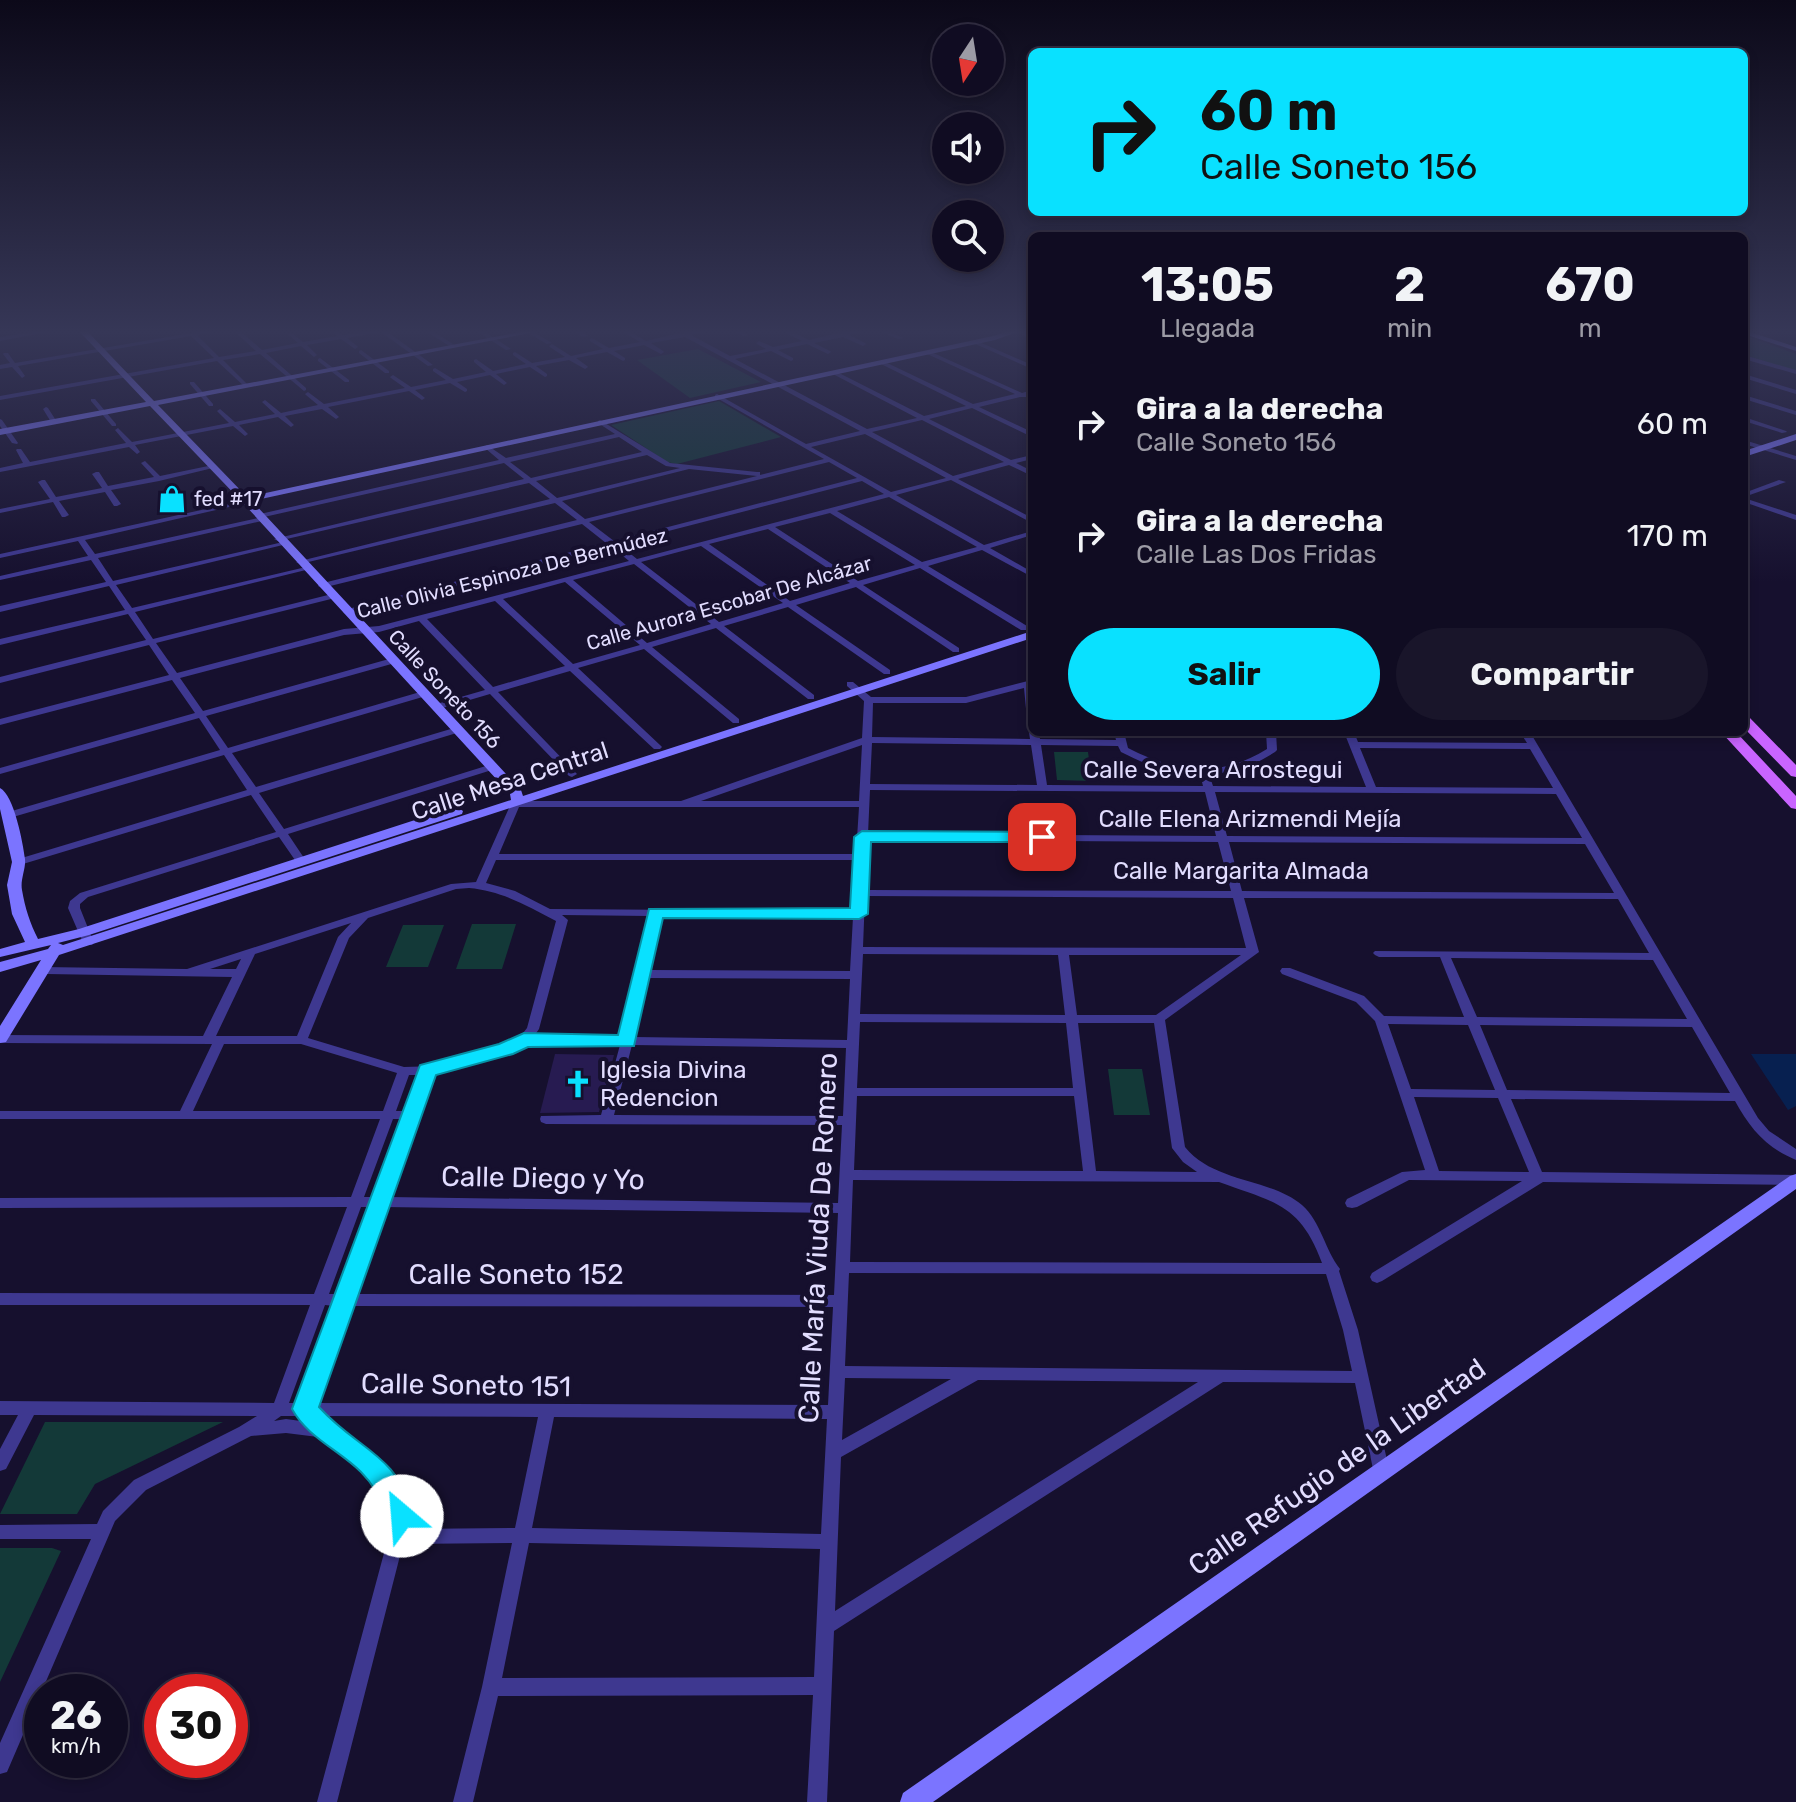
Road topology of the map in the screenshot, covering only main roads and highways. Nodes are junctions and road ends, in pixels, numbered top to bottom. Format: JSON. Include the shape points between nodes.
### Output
{"nodes":[{"id":1,"x":1748,"y":724,"type":"edge"},
{"id":2,"x":1732,"y":736,"type":"edge"},
{"id":3,"x":1796,"y":773,"type":"edge"},
{"id":4,"x":1796,"y":805,"type":"edge"}],
"edges":[{"from":1,"to":3,"type":"main road"},
{"from":2,"to":4,"type":"main road"}]}
